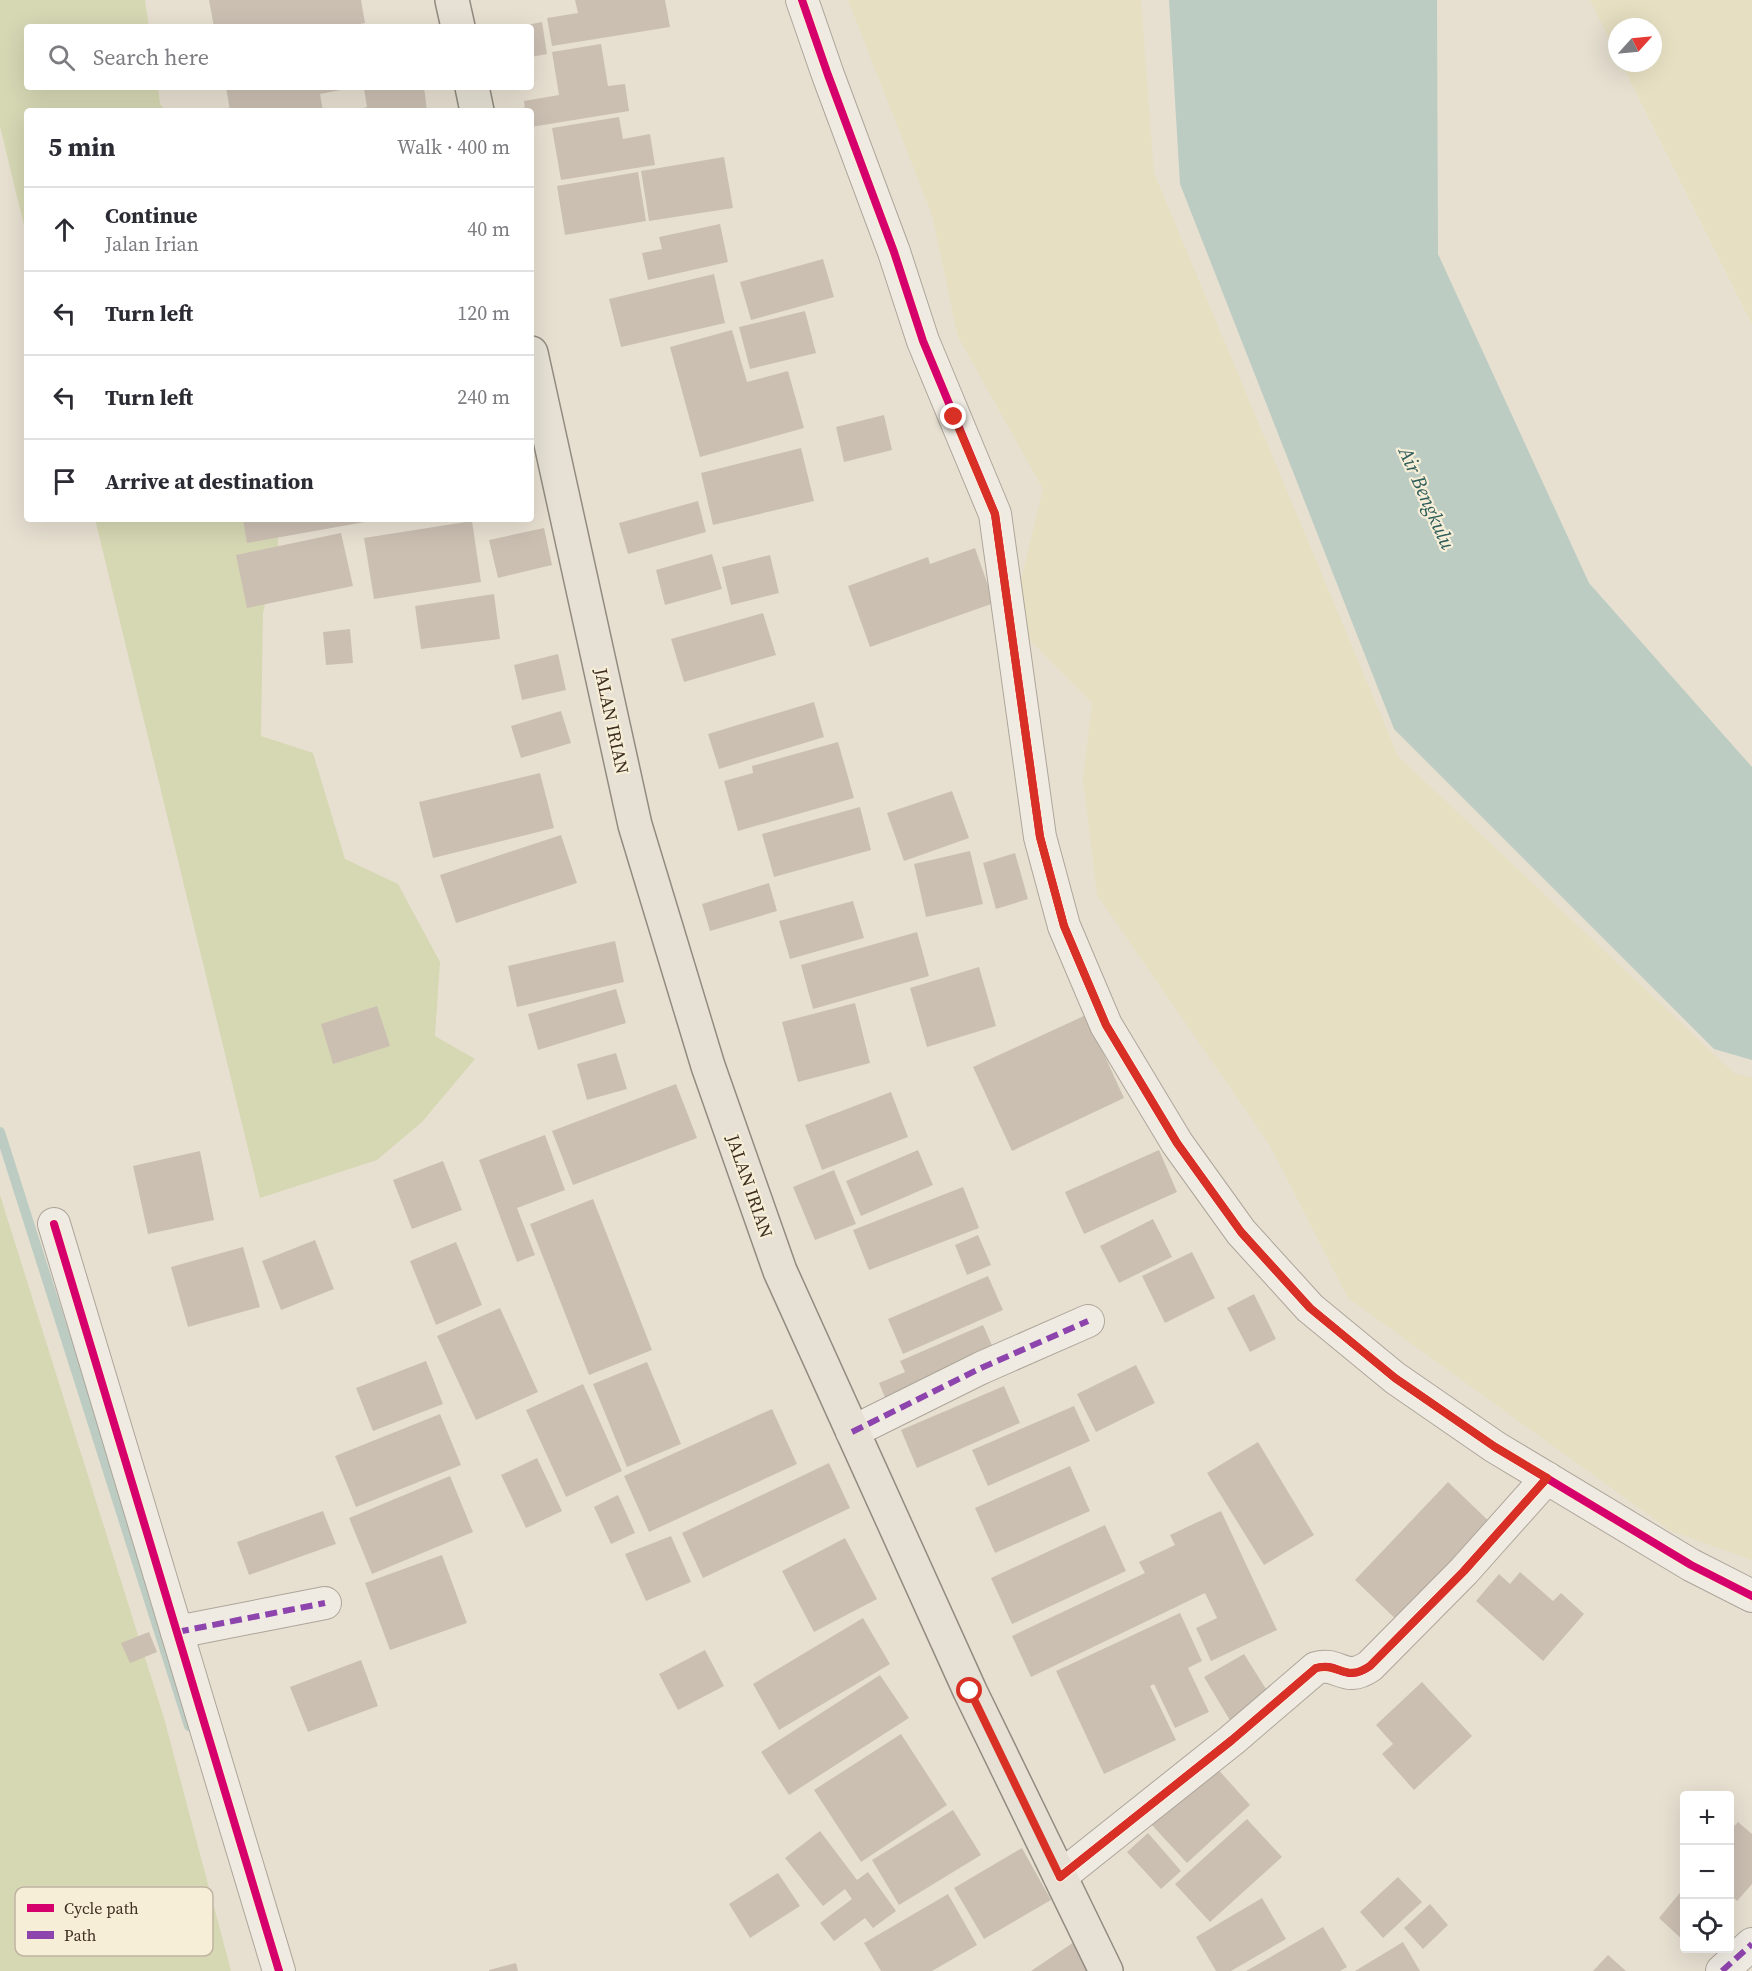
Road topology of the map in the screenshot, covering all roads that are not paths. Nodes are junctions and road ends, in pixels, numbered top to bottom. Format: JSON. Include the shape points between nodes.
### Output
{"nodes":[{"id":1,"x":452,"y":0,"type":"edge"},
{"id":2,"x":802,"y":0,"type":"edge"},
{"id":3,"x":457,"y":24,"type":"edge"},
{"id":4,"x":473,"y":90,"type":"edge"},
{"id":5,"x":476,"y":108,"type":"edge"},
{"id":6,"x":534,"y":367,"type":"edge"},
{"id":7,"x":54,"y":1224,"type":"dead end"},
{"id":8,"x":1088,"y":1321,"type":"dead end"},
{"id":9,"x":852,"y":1432,"type":"junction"},
{"id":10,"x":1547,"y":1478,"type":"junction"},
{"id":11,"x":1752,"y":1596,"type":"edge"},
{"id":12,"x":325,"y":1603,"type":"dead end"},
{"id":13,"x":177,"y":1632,"type":"junction"},
{"id":14,"x":1060,"y":1877,"type":"junction"},
{"id":15,"x":1752,"y":1944,"type":"edge"},
{"id":16,"x":279,"y":1971,"type":"edge"},
{"id":17,"x":1106,"y":1971,"type":"edge"},
{"id":18,"x":1722,"y":1971,"type":"edge"}],
"edges":[{"from":1,"to":3,"type":"main road"},
{"from":2,"to":10,"type":"street","via":[[923,341],[995,514],[1040,837],[1064,926],[1106,1025],[1177,1143],[1241,1232],[1310,1308],[1395,1378]]},
{"from":4,"to":5,"type":"main road"},
{"from":6,"to":9,"type":"main road","name":"JALAN IRIAN","via":[[635,825],[708,1066],[780,1271]]},
{"from":7,"to":13,"type":"street"},
{"from":8,"to":9,"type":"street","via":[[981,1368]]},
{"from":9,"to":14,"type":"main road","name":"JALAN IRIAN"},
{"from":10,"to":11,"type":"street","via":[[1691,1565]]},
{"from":10,"to":14,"type":"street","via":[[1464,1571],[1370,1666],[1352,1674],[1316,1668]]},
{"from":12,"to":13,"type":"street"},
{"from":13,"to":16,"type":"street"},
{"from":14,"to":17,"type":"main road","name":"JALAN IRIAN"},
{"from":15,"to":18,"type":"street"}]}
